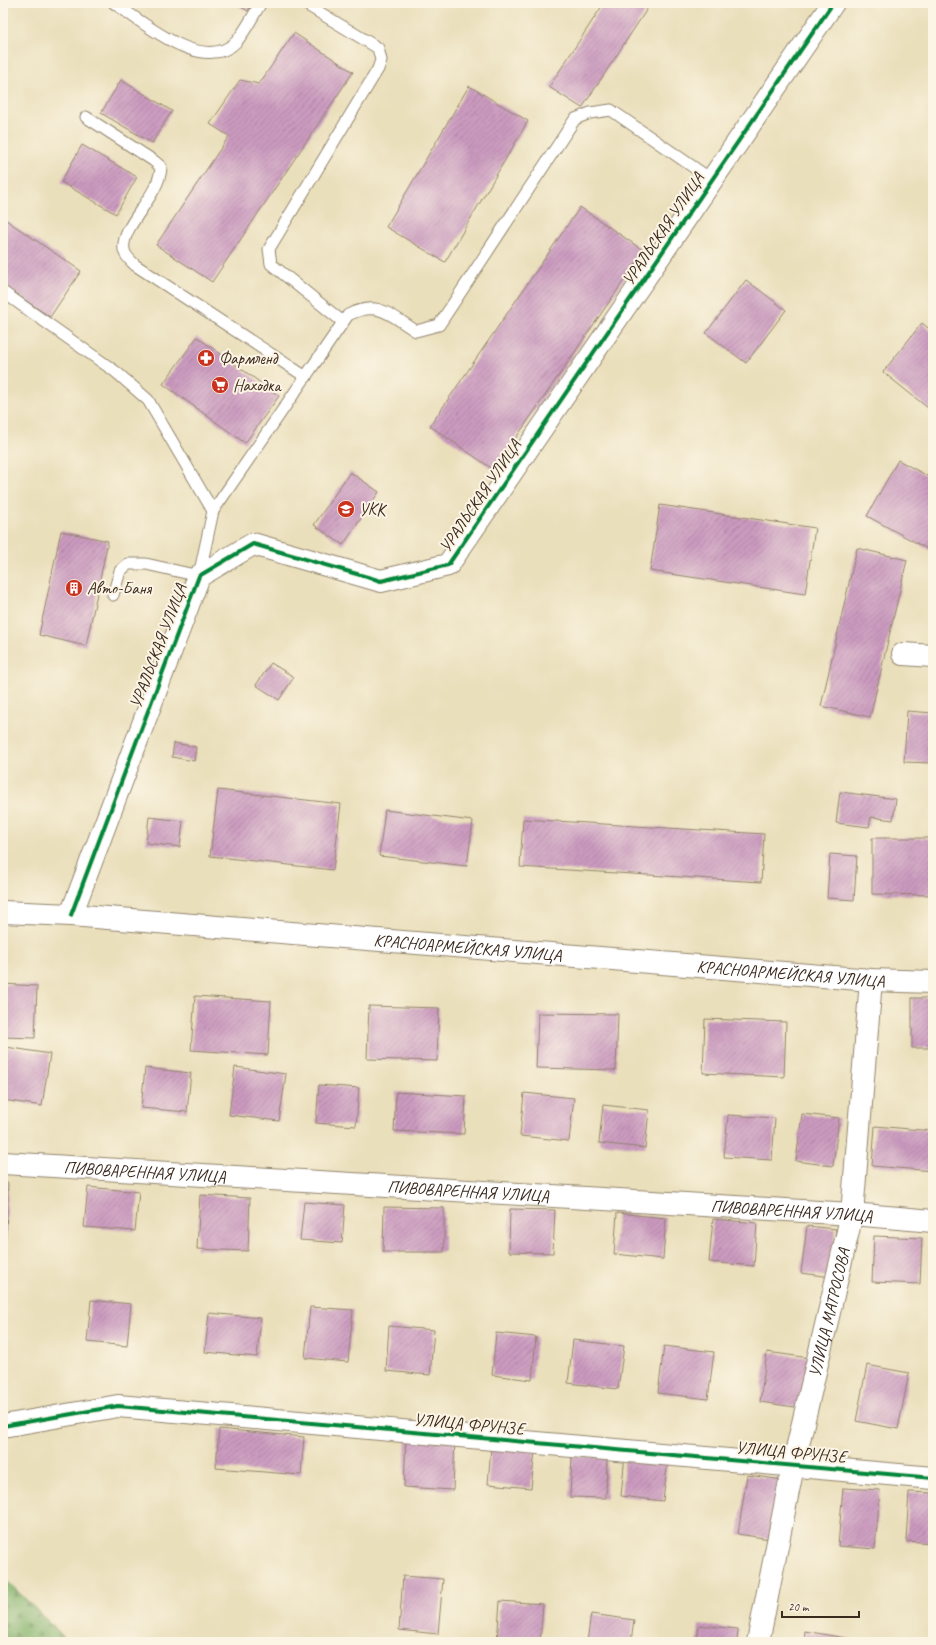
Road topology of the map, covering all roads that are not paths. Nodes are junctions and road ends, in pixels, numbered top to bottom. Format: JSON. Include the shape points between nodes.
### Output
{"nodes":[{"id":1,"x":114,"y":3,"type":"edge"},
{"id":2,"x":261,"y":3,"type":"edge"},
{"id":3,"x":304,"y":3,"type":"edge"},
{"id":4,"x":833,"y":3,"type":"edge"},
{"id":5,"x":86,"y":117,"type":"dead end"},
{"id":6,"x":712,"y":180,"type":"junction"},
{"id":7,"x":3,"y":292,"type":"edge"},
{"id":8,"x":343,"y":322,"type":"junction"},
{"id":9,"x":306,"y":377,"type":"junction"},
{"id":10,"x":213,"y":511,"type":"junction"},
{"id":11,"x":199,"y":576,"type":"junction"},
{"id":12,"x":113,"y":595,"type":"dead end"},
{"id":13,"x":903,"y":654,"type":"dead end"},
{"id":14,"x":933,"y":656,"type":"edge"},
{"id":15,"x":3,"y":912,"type":"edge"},
{"id":16,"x":71,"y":916,"type":"junction"},
{"id":17,"x":871,"y":980,"type":"junction"},
{"id":18,"x":933,"y":982,"type":"edge"},
{"id":19,"x":3,"y":1163,"type":"edge"},
{"id":20,"x":852,"y":1214,"type":"junction"},
{"id":21,"x":933,"y":1221,"type":"edge"},
{"id":22,"x":3,"y":1426,"type":"edge"},
{"id":23,"x":793,"y":1466,"type":"junction"},
{"id":24,"x":933,"y":1478,"type":"edge"},
{"id":25,"x":758,"y":1642,"type":"edge"}],
"edges":[{"from":1,"to":2,"type":"lane","via":[[172,42],[194,51],[213,54],[236,42]]},
{"from":3,"to":8,"type":"lane","via":[[378,48],[381,60],[378,69],[269,249],[271,264]]},
{"from":4,"to":6,"type":"street","name":"УРАЛЬСКАЯ УЛИЦА"},
{"from":5,"to":9,"type":"lane","via":[[160,167],[158,183],[126,236],[124,250],[128,258]]},
{"from":6,"to":8,"type":"lane","via":[[611,110],[590,113],[575,119],[438,325],[416,331],[382,309],[361,309],[348,315]]},
{"from":6,"to":11,"type":"street","name":"УРАЛЬСКАЯ УЛИЦА","via":[[448,565],[381,581],[254,544]]},
{"from":7,"to":10,"type":"lane","via":[[116,372],[148,400]]},
{"from":8,"to":9,"type":"lane"},
{"from":9,"to":10,"type":"lane"},
{"from":10,"to":11,"type":"lane"},
{"from":11,"to":12,"type":"lane","via":[[146,564],[128,564],[120,571]]},
{"from":11,"to":16,"type":"street","name":"УРАЛЬСКАЯ УЛИЦА"},
{"from":13,"to":14,"type":"street"},
{"from":15,"to":16,"type":"street","name":"КРАСНОАРМЕЙСКАЯ УЛИЦА"},
{"from":16,"to":17,"type":"street","name":"КРАСНОАРМЕЙСКАЯ УЛИЦА"},
{"from":17,"to":18,"type":"street","name":"КРАСНОАРМЕЙСКАЯ УЛИЦА"},
{"from":17,"to":20,"type":"street","name":"УЛИЦА МАТРОСОВА"},
{"from":19,"to":20,"type":"street","name":"ПИВОВАРЕННАЯ УЛИЦА"},
{"from":20,"to":21,"type":"street","name":"ПИВОВАРЕННАЯ УЛИЦА"},
{"from":20,"to":23,"type":"street","name":"УЛИЦА МАТРОСОВА"},
{"from":22,"to":23,"type":"street","name":"УЛИЦА ФРУНЗЕ","via":[[118,1406]]},
{"from":23,"to":24,"type":"street","name":"УЛИЦА ФРУНЗЕ"},
{"from":23,"to":25,"type":"street","name":"УЛИЦА МАТРОСОВА"}]}
